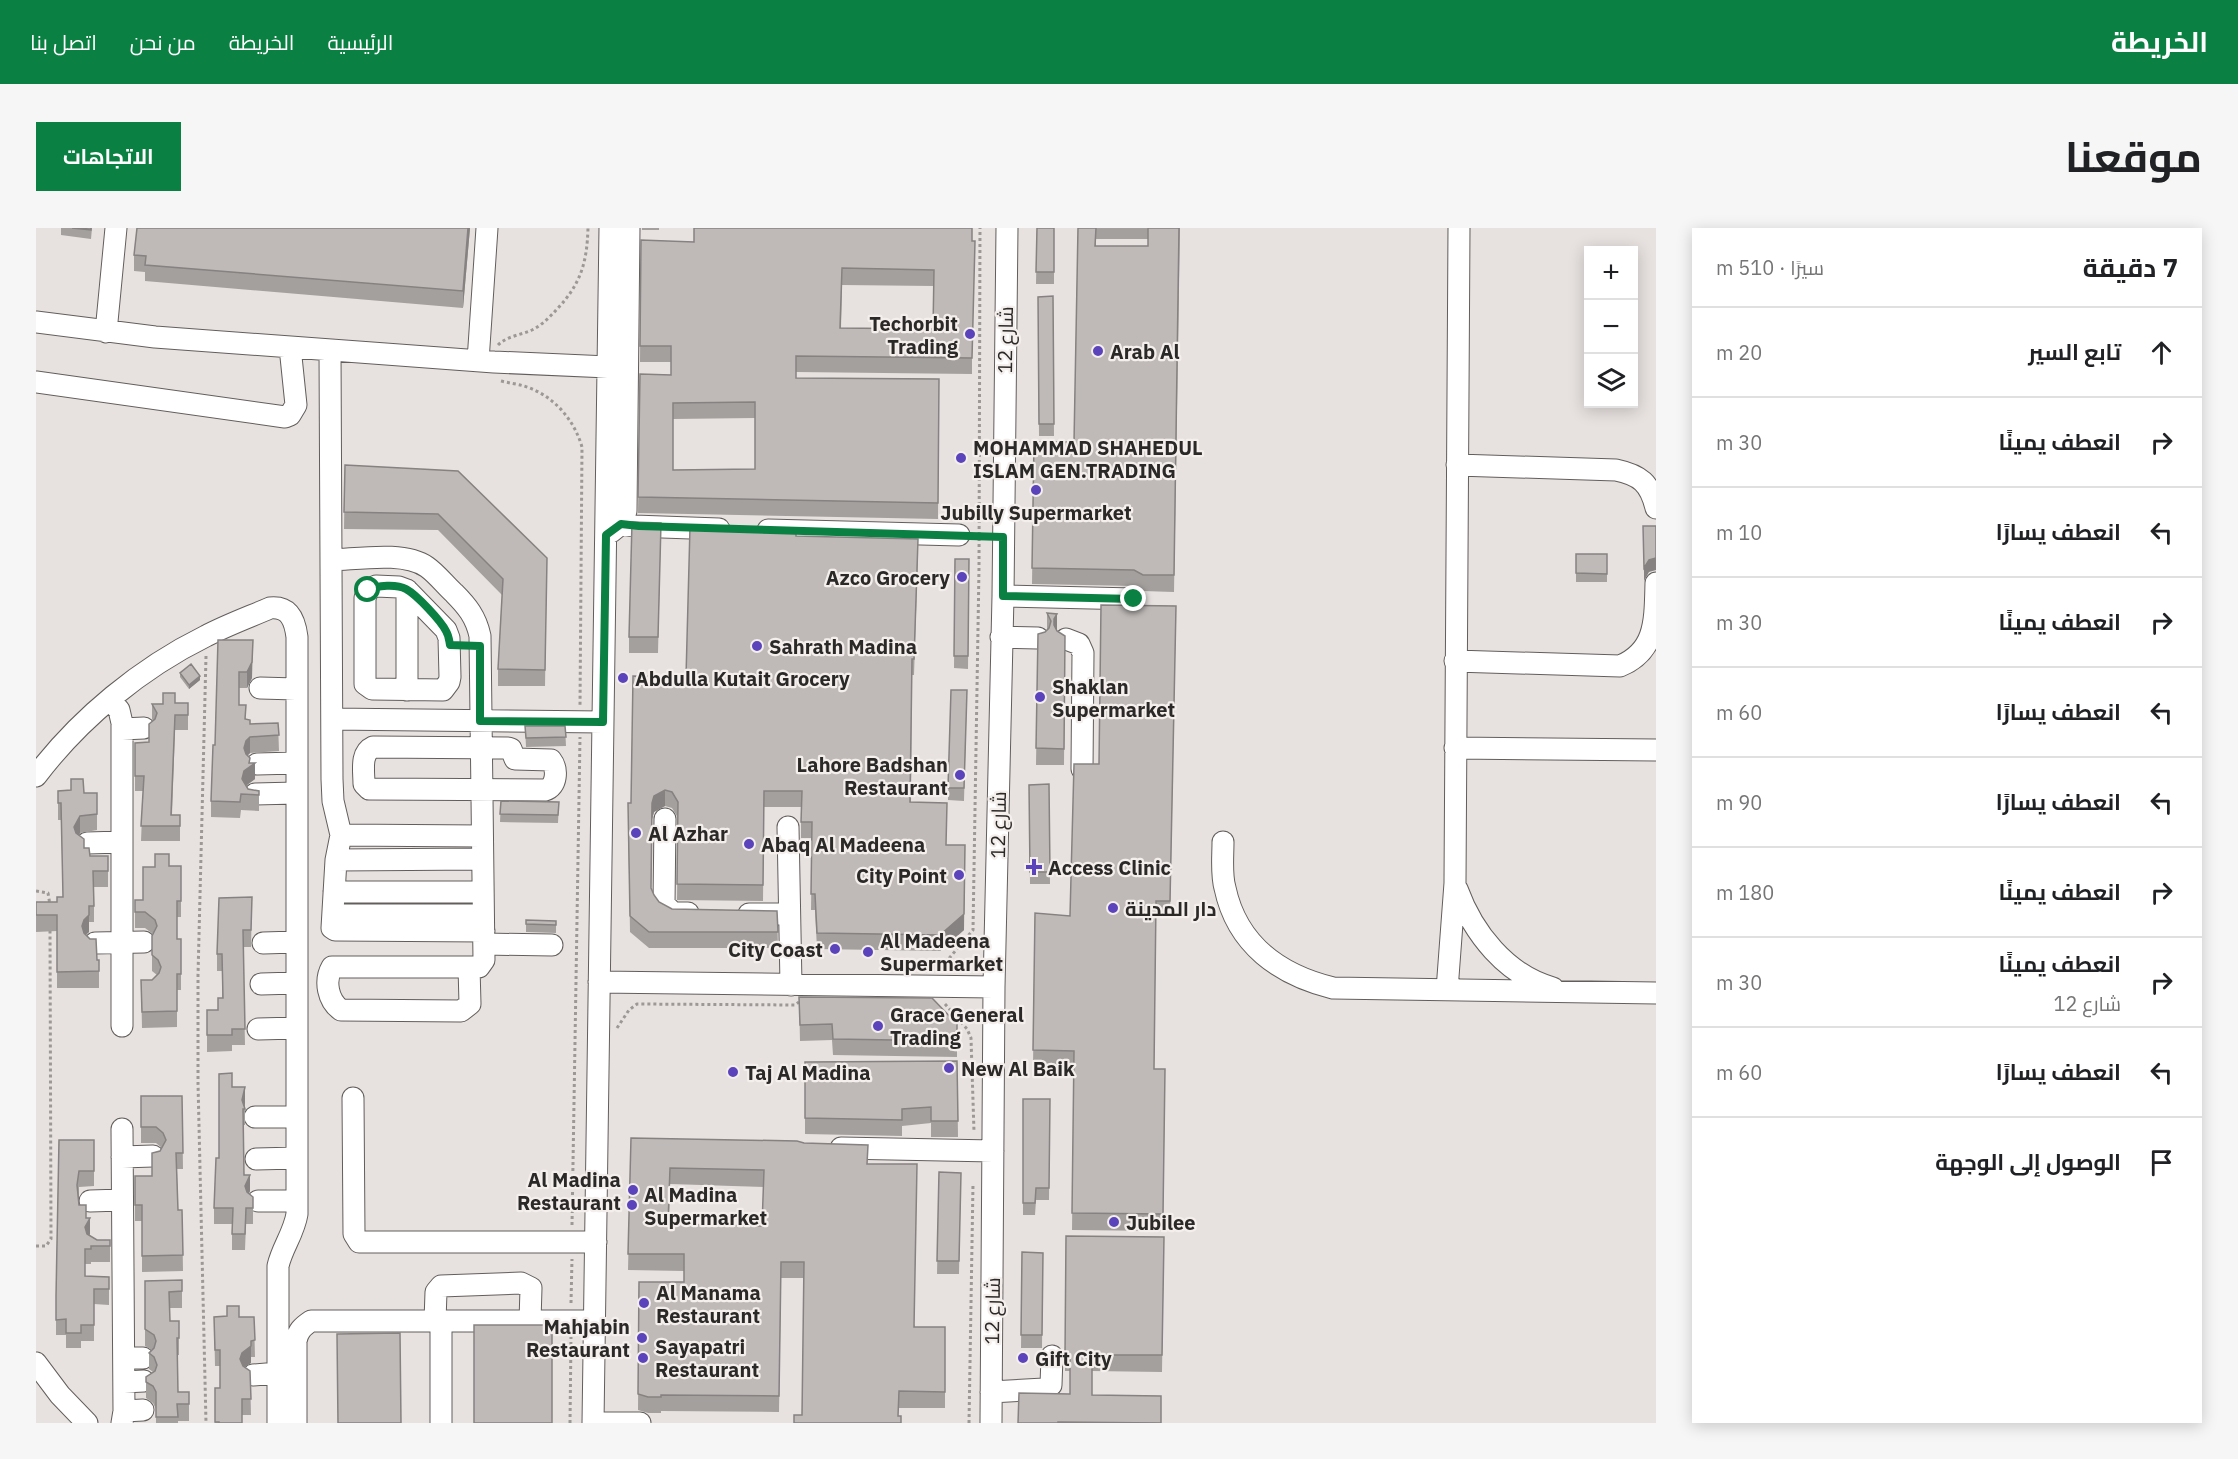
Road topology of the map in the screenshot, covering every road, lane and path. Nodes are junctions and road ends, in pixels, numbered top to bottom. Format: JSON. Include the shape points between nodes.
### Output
{"nodes":[{"id":1,"x":116,"y":228,"type":"edge"},
{"id":2,"x":487,"y":228,"type":"edge"},
{"id":3,"x":610,"y":228,"type":"edge"},
{"id":4,"x":629,"y":228,"type":"edge"},
{"id":5,"x":980,"y":228,"type":"edge"},
{"id":6,"x":1007,"y":228,"type":"edge"},
{"id":7,"x":1459,"y":228,"type":"edge"},
{"id":8,"x":36,"y":322,"type":"edge"},
{"id":9,"x":106,"y":332,"type":"junction"},
{"id":10,"x":290,"y":347,"type":"junction"},
{"id":11,"x":330,"y":350,"type":"junction"},
{"id":12,"x":478,"y":360,"type":"junction"},
{"id":13,"x":608,"y":367,"type":"junction"},
{"id":14,"x":36,"y":382,"type":"edge"},
{"id":15,"x":1456,"y":465,"type":"junction"},
{"id":16,"x":1656,"y":508,"type":"edge"},
{"id":17,"x":613,"y":529,"type":"junction"},
{"id":18,"x":969,"y":535,"type":"junction"},
{"id":19,"x":332,"y":560,"type":"junction"},
{"id":20,"x":1656,"y":584,"type":"edge"},
{"id":21,"x":407,"y":590,"type":"junction"},
{"id":22,"x":1003,"y":596,"type":"junction"},
{"id":23,"x":1134,"y":599,"type":"dead end"},
{"id":24,"x":206,"y":636,"type":"junction"},
{"id":25,"x":1001,"y":637,"type":"junction"},
{"id":26,"x":1038,"y":639,"type":"edge"},
{"id":27,"x":1066,"y":639,"type":"edge"},
{"id":28,"x":450,"y":645,"type":"junction"},
{"id":29,"x":480,"y":646,"type":"junction"},
{"id":30,"x":1455,"y":661,"type":"junction"},
{"id":31,"x":260,"y":688,"type":"dead end"},
{"id":32,"x":296,"y":688,"type":"junction"},
{"id":33,"x":407,"y":690,"type":"junction"},
{"id":34,"x":110,"y":699,"type":"junction"},
{"id":35,"x":332,"y":719,"type":"junction"},
{"id":36,"x":480,"y":721,"type":"junction"},
{"id":37,"x":603,"y":722,"type":"junction"},
{"id":38,"x":144,"y":728,"type":"dead end"},
{"id":39,"x":122,"y":729,"type":"junction"},
{"id":40,"x":480,"y":748,"type":"junction"},
{"id":41,"x":1455,"y":748,"type":"junction"},
{"id":42,"x":1656,"y":750,"type":"edge"},
{"id":43,"x":296,"y":763,"type":"junction"},
{"id":44,"x":257,"y":764,"type":"edge"},
{"id":45,"x":1082,"y":769,"type":"edge"},
{"id":46,"x":36,"y":776,"type":"edge"},
{"id":47,"x":481,"y":789,"type":"junction"},
{"id":48,"x":296,"y":793,"type":"junction"},
{"id":49,"x":255,"y":794,"type":"edge"},
{"id":50,"x":665,"y":819,"type":"dead end"},
{"id":51,"x":788,"y":827,"type":"dead end"},
{"id":52,"x":341,"y":835,"type":"junction"},
{"id":53,"x":482,"y":836,"type":"junction"},
{"id":54,"x":122,"y":842,"type":"junction"},
{"id":55,"x":1222,"y":842,"type":"dead end"},
{"id":56,"x":87,"y":843,"type":"edge"},
{"id":57,"x":482,"y":859,"type":"junction"},
{"id":58,"x":336,"y":860,"type":"junction"},
{"id":59,"x":1455,"y":883,"type":"junction"},
{"id":60,"x":36,"y":891,"type":"edge"},
{"id":61,"x":334,"y":892,"type":"junction"},
{"id":62,"x":483,"y":892,"type":"junction"},
{"id":63,"x":50,"y":909,"type":"edge"},
{"id":64,"x":712,"y":913,"type":"edge"},
{"id":65,"x":734,"y":913,"type":"edge"},
{"id":66,"x":789,"y":914,"type":"junction"},
{"id":67,"x":50,"y":921,"type":"edge"},
{"id":68,"x":483,"y":930,"type":"junction"},
{"id":69,"x":122,"y":942,"type":"junction"},
{"id":70,"x":144,"y":942,"type":"dead end"},
{"id":71,"x":297,"y":942,"type":"junction"},
{"id":72,"x":96,"y":943,"type":"edge"},
{"id":73,"x":263,"y":943,"type":"dead end"},
{"id":74,"x":552,"y":945,"type":"dead end"},
{"id":75,"x":469,"y":967,"type":"junction"},
{"id":76,"x":599,"y":982,"type":"junction"},
{"id":77,"x":296,"y":983,"type":"junction"},
{"id":78,"x":261,"y":984,"type":"dead end"},
{"id":79,"x":796,"y":985,"type":"junction"},
{"id":80,"x":943,"y":986,"type":"junction"},
{"id":81,"x":994,"y":987,"type":"junction"},
{"id":82,"x":1447,"y":990,"type":"junction"},
{"id":83,"x":1568,"y":992,"type":"junction"},
{"id":84,"x":1656,"y":993,"type":"edge"},
{"id":85,"x":122,"y":1026,"type":"dead end"},
{"id":86,"x":297,"y":1028,"type":"junction"},
{"id":87,"x":258,"y":1029,"type":"dead end"},
{"id":88,"x":598,"y":1033,"type":"junction"},
{"id":89,"x":353,"y":1098,"type":"dead end"},
{"id":90,"x":255,"y":1117,"type":"dead end"},
{"id":91,"x":297,"y":1117,"type":"junction"},
{"id":92,"x":826,"y":1148,"type":"edge"},
{"id":93,"x":984,"y":1150,"type":"junction"},
{"id":94,"x":153,"y":1156,"type":"edge"},
{"id":95,"x":297,"y":1158,"type":"junction"},
{"id":96,"x":256,"y":1159,"type":"dead end"},
{"id":97,"x":122,"y":1200,"type":"junction"},
{"id":98,"x":90,"y":1201,"type":"dead end"},
{"id":99,"x":258,"y":1201,"type":"dead end"},
{"id":100,"x":297,"y":1201,"type":"junction"},
{"id":101,"x":596,"y":1242,"type":"junction"},
{"id":102,"x":36,"y":1246,"type":"edge"},
{"id":103,"x":438,"y":1321,"type":"junction"},
{"id":104,"x":530,"y":1321,"type":"junction"},
{"id":105,"x":595,"y":1322,"type":"junction"},
{"id":106,"x":1052,"y":1356,"type":"dead end"},
{"id":107,"x":278,"y":1373,"type":"junction"},
{"id":108,"x":39,"y":1374,"type":"edge"},
{"id":109,"x":253,"y":1375,"type":"edge"},
{"id":110,"x":991,"y":1392,"type":"junction"},
{"id":111,"x":130,"y":1414,"type":"edge"},
{"id":112,"x":87,"y":1423,"type":"edge"},
{"id":113,"x":206,"y":1423,"type":"edge"},
{"id":114,"x":278,"y":1423,"type":"edge"},
{"id":115,"x":296,"y":1423,"type":"edge"},
{"id":116,"x":441,"y":1423,"type":"edge"},
{"id":117,"x":593,"y":1423,"type":"edge"},
{"id":118,"x":640,"y":1423,"type":"edge"},
{"id":119,"x":969,"y":1423,"type":"edge"},
{"id":120,"x":991,"y":1423,"type":"edge"}],
"edges":[{"from":1,"to":9,"type":"street"},
{"from":2,"to":12,"type":"street"},
{"from":3,"to":13,"type":"street"},
{"from":4,"to":17,"type":"street","via":[[626,511]]},
{"from":5,"to":18,"type":"path"},
{"from":6,"to":22,"type":"street","name":"شارع 12"},
{"from":7,"to":15,"type":"street"},
{"from":8,"to":9,"type":"street"},
{"from":9,"to":10,"type":"street"},
{"from":10,"to":11,"type":"street"},
{"from":10,"to":14,"type":"street","via":[[296,405],[285,417]]},
{"from":11,"to":12,"type":"street"},
{"from":11,"to":19,"type":"street"},
{"from":12,"to":13,"type":"street"},
{"from":13,"to":17,"type":"street"},
{"from":15,"to":16,"type":"street","via":[[1631,473],[1644,482]]},
{"from":15,"to":30,"type":"street"},
{"from":17,"to":18,"type":"street","via":[[639,526]]},
{"from":17,"to":37,"type":"street"},
{"from":18,"to":80,"type":"path","via":[[973,930],[946,962]]},
{"from":19,"to":29,"type":"street","via":[[401,558],[427,567],[473,615]]},
{"from":19,"to":35,"type":"street"},
{"from":20,"to":30,"type":"street","via":[[1652,640],[1634,661],[1606,666]]},
{"from":21,"to":28,"type":"street","via":[[441,624]]},
{"from":21,"to":33,"type":"street"},
{"from":21,"to":33,"type":"street","via":[[376,586],[366,594],[364,681],[369,688]]},
{"from":22,"to":23,"type":"street"},
{"from":22,"to":25,"type":"street","name":"شارع 12"},
{"from":24,"to":32,"type":"street","via":[[270,608],[287,611],[296,627]]},
{"from":24,"to":34,"type":"street","via":[[148,670]]},
{"from":24,"to":113,"type":"path","via":[[198,975]]},
{"from":25,"to":26,"type":"street"},
{"from":25,"to":81,"type":"street","name":"شارع 12"},
{"from":27,"to":45,"type":"street","via":[[1079,644],[1083,653]]},
{"from":28,"to":29,"type":"street"},
{"from":28,"to":33,"type":"street","via":[[447,686],[439,691]]},
{"from":29,"to":36,"type":"street"},
{"from":30,"to":41,"type":"street"},
{"from":31,"to":32,"type":"street"},
{"from":32,"to":43,"type":"street"},
{"from":34,"to":39,"type":"street","via":[[119,710]]},
{"from":34,"to":46,"type":"street","via":[[72,734]]},
{"from":35,"to":36,"type":"street"},
{"from":35,"to":52,"type":"street","via":[[332,790]]},
{"from":36,"to":37,"type":"street"},
{"from":36,"to":40,"type":"street"},
{"from":37,"to":76,"type":"street"},
{"from":38,"to":39,"type":"street"},
{"from":39,"to":54,"type":"street"},
{"from":40,"to":47,"type":"street"},
{"from":40,"to":47,"type":"street","via":[[508,748],[517,759],[551,760],[555,783],[545,790]]},
{"from":40,"to":47,"type":"street","via":[[373,747],[364,756],[363,781],[369,789]]},
{"from":41,"to":42,"type":"street"},
{"from":41,"to":59,"type":"street"},
{"from":43,"to":44,"type":"street"},
{"from":43,"to":48,"type":"street"},
{"from":47,"to":53,"type":"street"},
{"from":48,"to":49,"type":"street"},
{"from":48,"to":71,"type":"street"},
{"from":50,"to":64,"type":"street","via":[[664,904],[673,913]]},
{"from":51,"to":66,"type":"street"},
{"from":52,"to":53,"type":"street"},
{"from":52,"to":58,"type":"street"},
{"from":53,"to":57,"type":"street"},
{"from":54,"to":56,"type":"street"},
{"from":54,"to":69,"type":"street"},
{"from":55,"to":82,"type":"street","via":[[1224,887],[1232,912],[1245,935],[1284,970],[1333,988]]},
{"from":57,"to":58,"type":"street"},
{"from":57,"to":62,"type":"street"},
{"from":58,"to":61,"type":"street"},
{"from":59,"to":82,"type":"street"},
{"from":59,"to":83,"type":"street","via":[[1464,909],[1496,954],[1542,985]]},
{"from":60,"to":63,"type":"path","via":[[48,893]]},
{"from":61,"to":62,"type":"street"},
{"from":61,"to":68,"type":"street","via":[[333,922]]},
{"from":62,"to":68,"type":"street"},
{"from":65,"to":66,"type":"street"},
{"from":66,"to":79,"type":"street"},
{"from":67,"to":102,"type":"path","via":[[51,1239],[46,1246]]},
{"from":68,"to":74,"type":"street"},
{"from":68,"to":75,"type":"street","via":[[484,960],[482,965]]},
{"from":69,"to":70,"type":"street"},
{"from":69,"to":72,"type":"street"},
{"from":69,"to":85,"type":"street","via":[[131,984]]},
{"from":71,"to":73,"type":"street"},
{"from":71,"to":77,"type":"street"},
{"from":75,"to":75,"type":"street","via":[[470,1005],[461,1011],[347,1011],[335,1006],[329,994],[330,971],[335,967]]},
{"from":76,"to":79,"type":"street"},
{"from":76,"to":88,"type":"street"},
{"from":77,"to":78,"type":"street"},
{"from":77,"to":86,"type":"street"},
{"from":79,"to":80,"type":"street"},
{"from":79,"to":88,"type":"path","via":[[799,1000],[795,1005],[637,1004],[628,1010],[615,1031]]},
{"from":80,"to":81,"type":"street"},
{"from":80,"to":93,"type":"path","via":[[941,1000],[971,1038]]},
{"from":81,"to":93,"type":"street","name":"شارع 12"},
{"from":82,"to":83,"type":"street"},
{"from":83,"to":84,"type":"street"},
{"from":86,"to":87,"type":"street"},
{"from":86,"to":91,"type":"street"},
{"from":88,"to":101,"type":"street"},
{"from":89,"to":101,"type":"street","via":[[354,1234],[359,1242]]},
{"from":90,"to":91,"type":"street"},
{"from":91,"to":95,"type":"street"},
{"from":92,"to":93,"type":"street"},
{"from":93,"to":110,"type":"street","name":"شارع 12"},
{"from":93,"to":119,"type":"path"},
{"from":94,"to":97,"type":"street","via":[[126,1140]]},
{"from":95,"to":96,"type":"street"},
{"from":95,"to":100,"type":"street"},
{"from":97,"to":98,"type":"street"},
{"from":97,"to":111,"type":"street","via":[[115,1243],[133,1358]]},
{"from":99,"to":100,"type":"street"},
{"from":100,"to":107,"type":"street","via":[[296,1223],[278,1266]]},
{"from":101,"to":105,"type":"street"},
{"from":103,"to":104,"type":"street"},
{"from":103,"to":104,"type":"street","via":[[436,1292],[441,1286],[521,1283],[532,1292]]},
{"from":103,"to":115,"type":"street","via":[[320,1321],[303,1326],[296,1341]]},
{"from":103,"to":116,"type":"street"},
{"from":104,"to":105,"type":"street"},
{"from":105,"to":117,"type":"street"},
{"from":106,"to":110,"type":"street","via":[[1051,1386]]},
{"from":107,"to":109,"type":"street"},
{"from":107,"to":114,"type":"street"},
{"from":108,"to":112,"type":"street"},
{"from":110,"to":120,"type":"street","name":"شارع 12"},
{"from":117,"to":118,"type":"street"}]}
